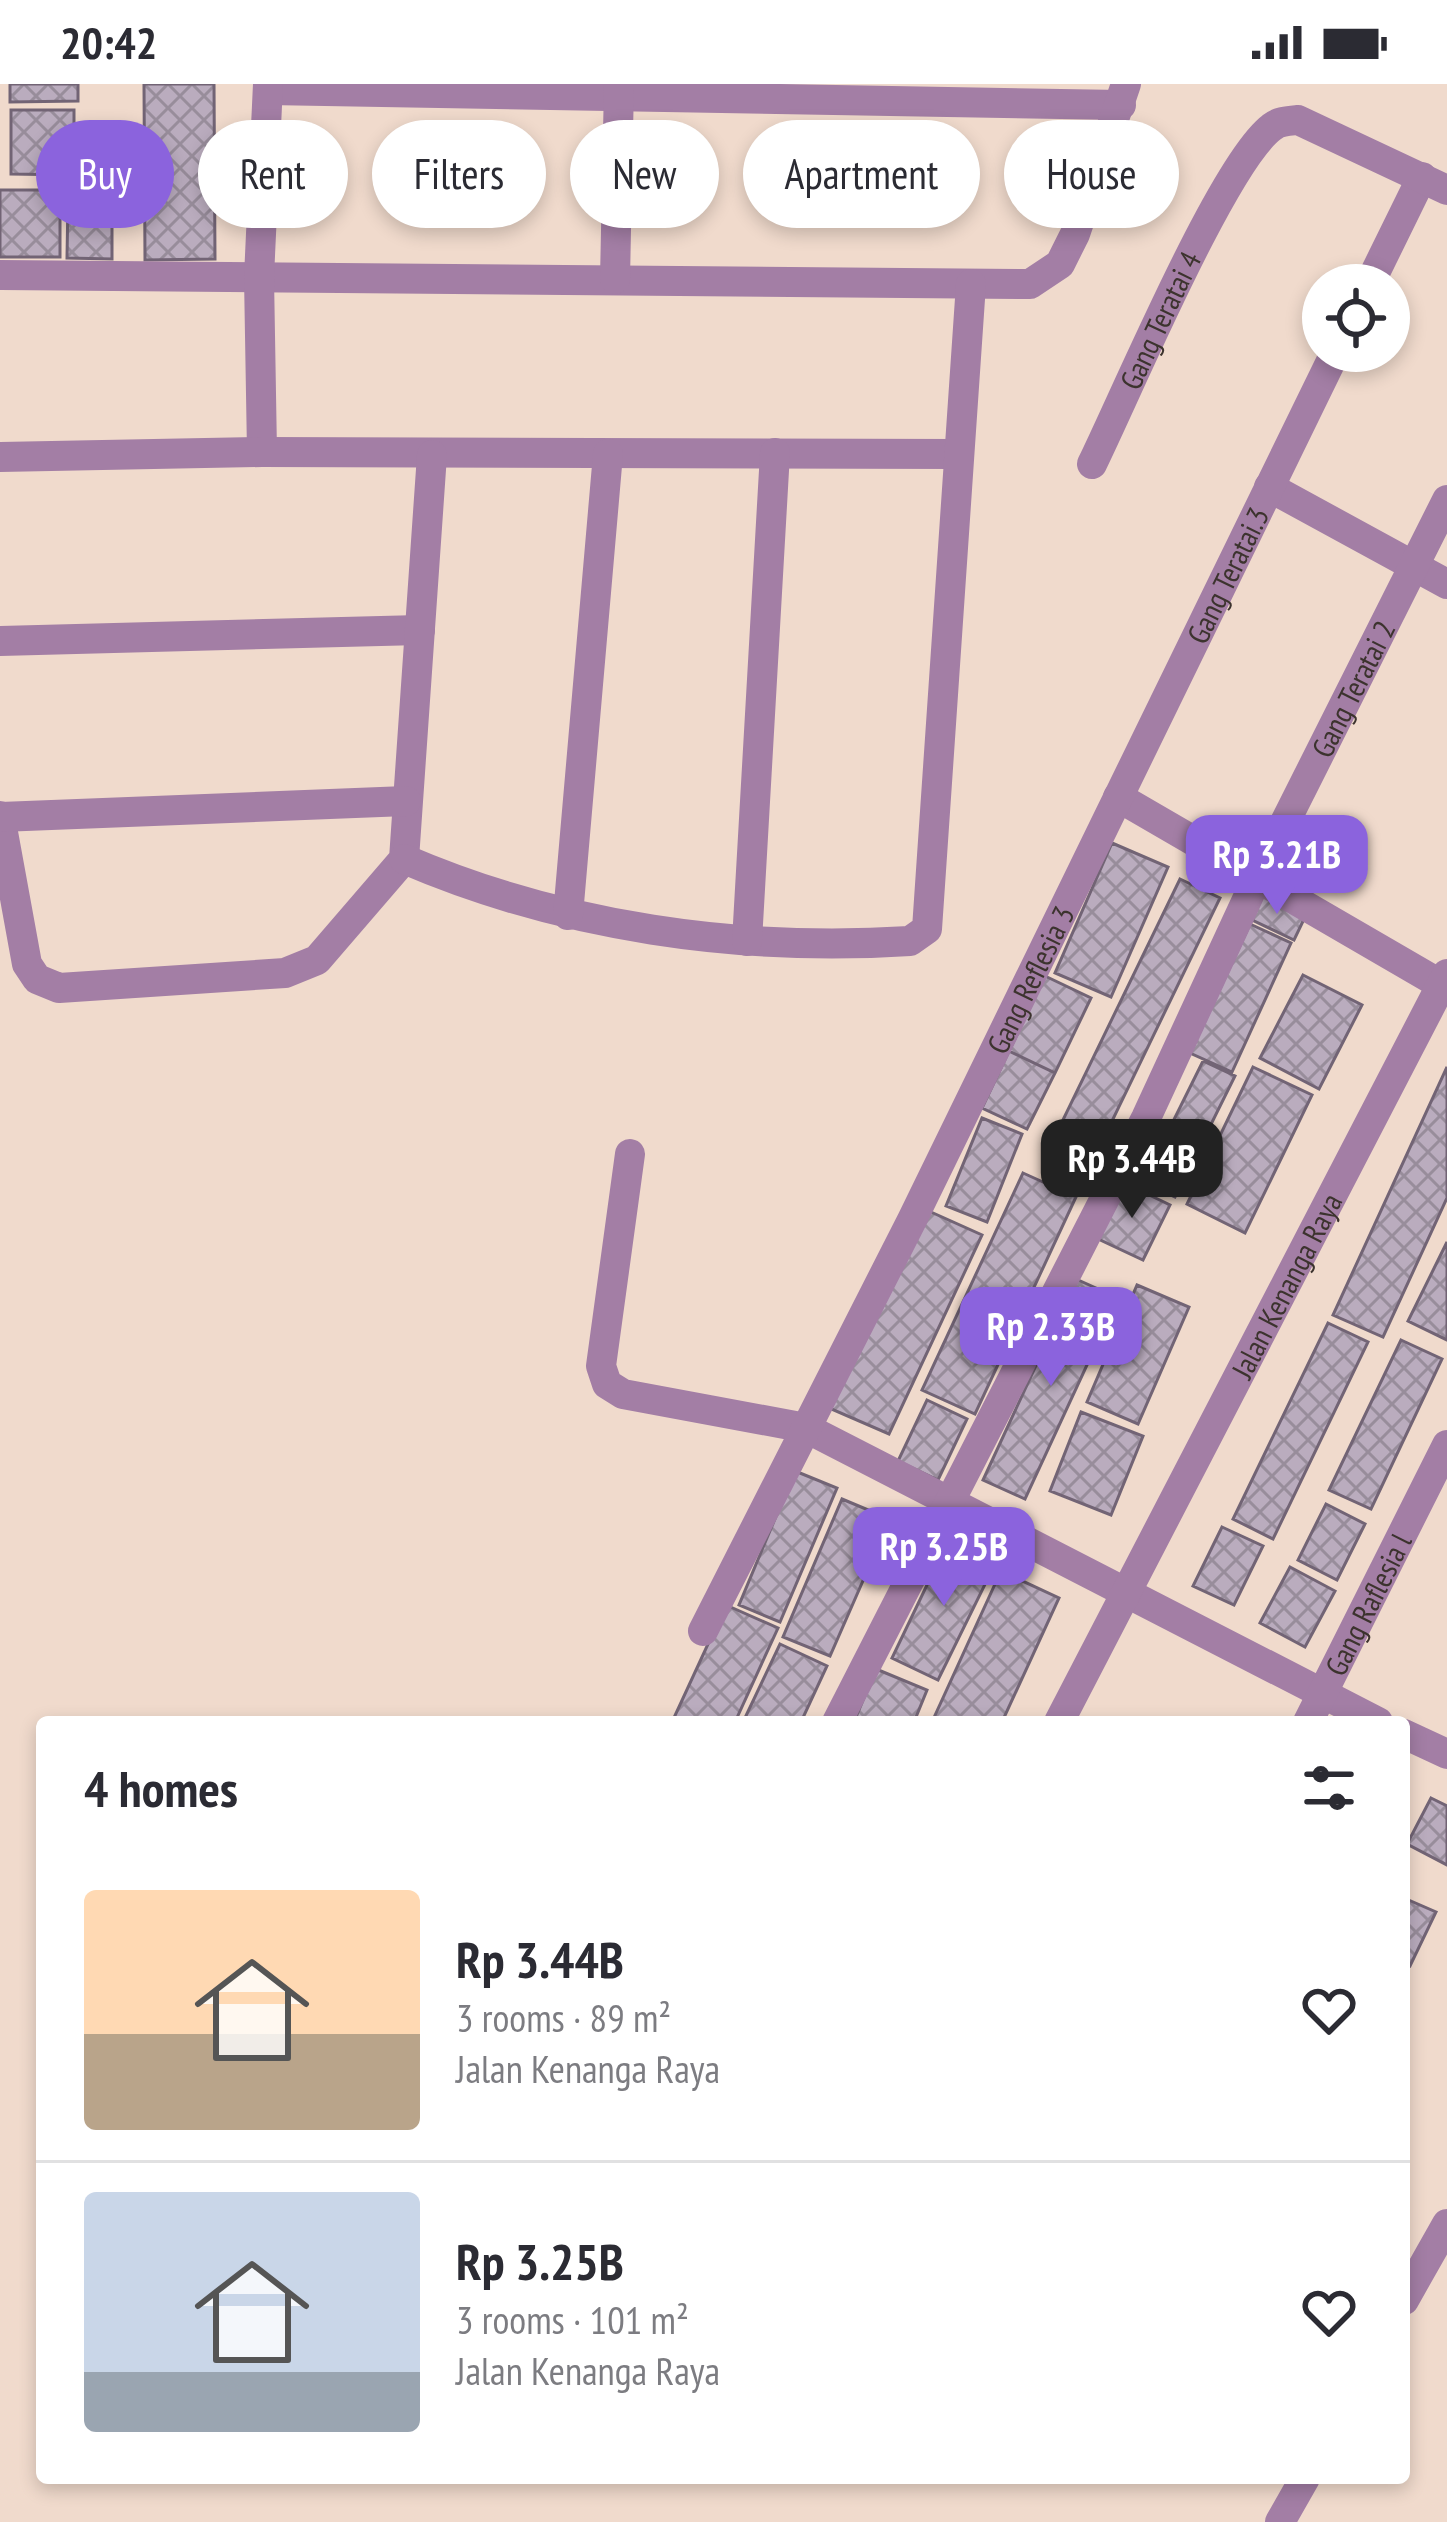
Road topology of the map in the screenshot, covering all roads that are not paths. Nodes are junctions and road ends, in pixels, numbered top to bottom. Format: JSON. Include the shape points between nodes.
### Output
{"nodes":[{"id":1,"x":268,"y":87,"type":"edge"},
{"id":2,"x":619,"y":89,"type":"edge"},
{"id":3,"x":1124,"y":94,"type":"edge"},
{"id":4,"x":1434,"y":183,"type":"edge"},
{"id":5,"x":1382,"y":264,"type":"edge"},
{"id":6,"x":0,"y":275,"type":"edge"},
{"id":7,"x":259,"y":277,"type":"junction"},
{"id":8,"x":615,"y":279,"type":"junction"},
{"id":9,"x":971,"y":284,"type":"junction"},
{"id":10,"x":1326,"y":372,"type":"edge"},
{"id":11,"x":262,"y":452,"type":"junction"},
{"id":12,"x":776,"y":453,"type":"junction"},
{"id":13,"x":431,"y":454,"type":"junction"},
{"id":14,"x":608,"y":454,"type":"junction"},
{"id":15,"x":956,"y":454,"type":"junction"},
{"id":16,"x":0,"y":458,"type":"edge"},
{"id":17,"x":1092,"y":464,"type":"dead end"},
{"id":18,"x":1269,"y":487,"type":"junction"},
{"id":19,"x":1447,"y":500,"type":"edge"},
{"id":20,"x":1414,"y":568,"type":"junction"},
{"id":21,"x":1447,"y":584,"type":"edge"},
{"id":22,"x":420,"y":630,"type":"junction"},
{"id":23,"x":0,"y":641,"type":"edge"},
{"id":24,"x":1118,"y":797,"type":"junction"},
{"id":25,"x":406,"y":801,"type":"junction"},
{"id":26,"x":0,"y":817,"type":"edge"},
{"id":27,"x":404,"y":859,"type":"junction"},
{"id":28,"x":1257,"y":878,"type":"junction"},
{"id":29,"x":568,"y":915,"type":"junction"},
{"id":30,"x":747,"y":941,"type":"junction"},
{"id":31,"x":1445,"y":982,"type":"edge"},
{"id":32,"x":630,"y":1154,"type":"dead end"},
{"id":33,"x":806,"y":1428,"type":"junction"},
{"id":34,"x":1447,"y":1445,"type":"edge"},
{"id":35,"x":950,"y":1504,"type":"junction"},
{"id":36,"x":1126,"y":1590,"type":"junction"},
{"id":37,"x":703,"y":1631,"type":"dead end"},
{"id":38,"x":1315,"y":1709,"type":"edge"},
{"id":39,"x":840,"y":1716,"type":"edge"},
{"id":40,"x":1062,"y":1716,"type":"edge"},
{"id":41,"x":1349,"y":1716,"type":"edge"},
{"id":42,"x":1410,"y":1737,"type":"edge"},
{"id":43,"x":1447,"y":1754,"type":"edge"},
{"id":44,"x":1447,"y":2224,"type":"edge"},
{"id":45,"x":1410,"y":2289,"type":"edge"},
{"id":46,"x":1302,"y":2484,"type":"edge"},
{"id":47,"x":1280,"y":2522,"type":"edge"}],
"edges":[{"from":1,"to":2,"type":"street"},
{"from":1,"to":7,"type":"street"},
{"from":2,"to":3,"type":"street"},
{"from":2,"to":8,"type":"street"},
{"from":3,"to":9,"type":"street","via":[[1060,263],[1030,284]]},
{"from":4,"to":5,"type":"street"},
{"from":4,"to":17,"type":"street","name":"Gang Teratai 4","via":[[1298,119],[1276,123],[1218,207]]},
{"from":6,"to":7,"type":"street"},
{"from":7,"to":8,"type":"street"},
{"from":7,"to":11,"type":"street"},
{"from":8,"to":9,"type":"street"},
{"from":9,"to":15,"type":"street"},
{"from":10,"to":18,"type":"street","name":"Gang Teratai.3"},
{"from":11,"to":13,"type":"street"},
{"from":11,"to":16,"type":"street"},
{"from":12,"to":14,"type":"street"},
{"from":12,"to":15,"type":"street"},
{"from":12,"to":30,"type":"street"},
{"from":13,"to":14,"type":"street"},
{"from":13,"to":22,"type":"street"},
{"from":14,"to":29,"type":"street"},
{"from":15,"to":30,"type":"street","via":[[926,929],[910,941]]},
{"from":18,"to":20,"type":"street"},
{"from":18,"to":24,"type":"street","name":"Gang Teratai.3"},
{"from":19,"to":20,"type":"street","name":"Gang Teratai 2"},
{"from":20,"to":21,"type":"street"},
{"from":20,"to":28,"type":"street","name":"Gang Teratai 2"},
{"from":22,"to":23,"type":"street"},
{"from":22,"to":25,"type":"street"},
{"from":24,"to":28,"type":"street"},
{"from":24,"to":33,"type":"street","name":"Gang Reflesia 3"},
{"from":25,"to":26,"type":"street"},
{"from":25,"to":27,"type":"street"},
{"from":26,"to":27,"type":"street","via":[[27,964],[59,988],[285,973],[317,960]]},
{"from":27,"to":29,"type":"street"},
{"from":28,"to":31,"type":"street"},
{"from":28,"to":35,"type":"street","name":"Gang Teratai 2","via":[[1147,1118]]},
{"from":29,"to":30,"type":"street"},
{"from":31,"to":36,"type":"street","name":"Jalan Kenanga Raya"},
{"from":32,"to":33,"type":"street","via":[[601,1366],[607,1384],[623,1394]]},
{"from":33,"to":35,"type":"street"},
{"from":33,"to":37,"type":"street","name":"Gang Reflesia 3"},
{"from":34,"to":38,"type":"street","name":"Gang Raflesia l"},
{"from":35,"to":36,"type":"street"},
{"from":35,"to":39,"type":"street","name":"Gang Teratai 2"},
{"from":36,"to":38,"type":"street"},
{"from":36,"to":40,"type":"street","name":"Jalan Kenanga Raya"},
{"from":38,"to":41,"type":"street"},
{"from":42,"to":43,"type":"street"},
{"from":44,"to":45,"type":"street"},
{"from":46,"to":47,"type":"street"}]}
